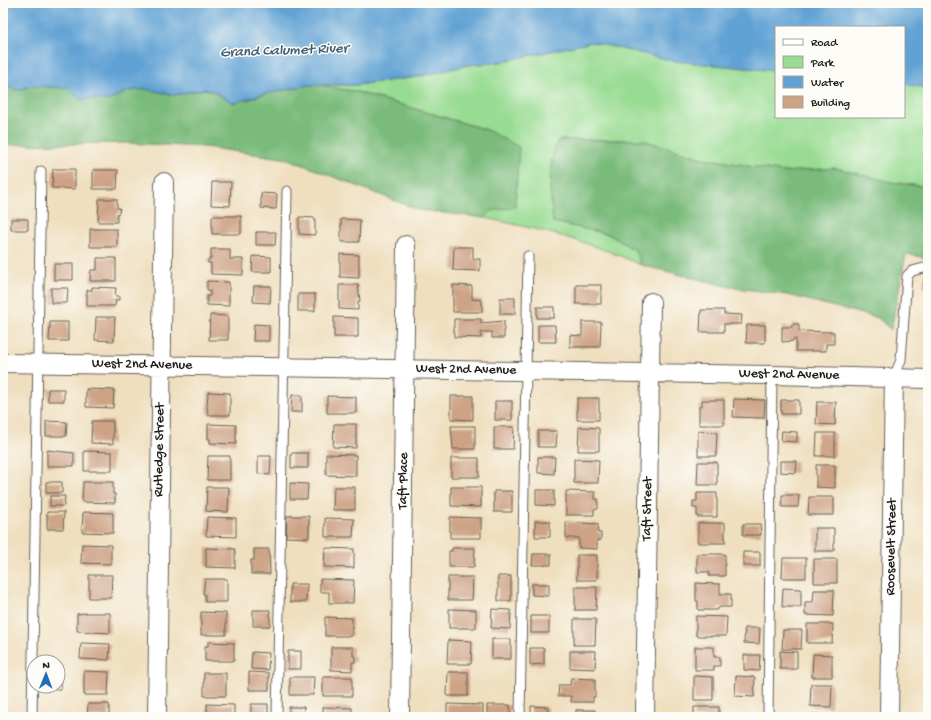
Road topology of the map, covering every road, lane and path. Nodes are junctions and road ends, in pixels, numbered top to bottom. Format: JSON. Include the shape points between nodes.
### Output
{"nodes":[{"id":1,"x":41,"y":171,"type":"dead end"},
{"id":2,"x":164,"y":182,"type":"dead end"},
{"id":3,"x":287,"y":191,"type":"dead end"},
{"id":4,"x":406,"y":245,"type":"dead end"},
{"id":5,"x":528,"y":256,"type":"dead end"},
{"id":6,"x":928,"y":268,"type":"edge"},
{"id":7,"x":651,"y":302,"type":"dead end"},
{"id":8,"x":3,"y":363,"type":"edge"},
{"id":9,"x":38,"y":364,"type":"junction"},
{"id":10,"x":162,"y":365,"type":"junction"},
{"id":11,"x":284,"y":368,"type":"junction"},
{"id":12,"x":406,"y":369,"type":"junction"},
{"id":13,"x":526,"y":371,"type":"junction"},
{"id":14,"x":650,"y":374,"type":"junction"},
{"id":15,"x":772,"y":375,"type":"junction"},
{"id":16,"x":894,"y":377,"type":"junction"},
{"id":17,"x":928,"y":379,"type":"edge"},
{"id":18,"x":32,"y":717,"type":"edge"},
{"id":19,"x":157,"y":717,"type":"edge"},
{"id":20,"x":277,"y":717,"type":"edge"},
{"id":21,"x":400,"y":717,"type":"edge"},
{"id":22,"x":520,"y":717,"type":"edge"},
{"id":23,"x":645,"y":717,"type":"edge"},
{"id":24,"x":768,"y":717,"type":"edge"},
{"id":25,"x":889,"y":717,"type":"edge"}],
"edges":[{"from":1,"to":9,"type":"lane"},
{"from":2,"to":10,"type":"street","name":"Rutledge Street"},
{"from":3,"to":11,"type":"lane"},
{"from":4,"to":12,"type":"street","name":"Taft Place"},
{"from":5,"to":13,"type":"lane"},
{"from":6,"to":16,"type":"lane","via":[[912,271],[907,276],[901,360]]},
{"from":7,"to":14,"type":"street","name":"Taft Street"},
{"from":8,"to":9,"type":"street","name":"West 2nd Avenue"},
{"from":9,"to":10,"type":"street","name":"West 2nd Avenue"},
{"from":9,"to":18,"type":"lane"},
{"from":10,"to":11,"type":"street","name":"West 2nd Avenue"},
{"from":10,"to":19,"type":"street","name":"Rutledge Street"},
{"from":11,"to":12,"type":"street","name":"West 2nd Avenue"},
{"from":11,"to":20,"type":"lane"},
{"from":12,"to":13,"type":"street","name":"West 2nd Avenue"},
{"from":12,"to":21,"type":"street","name":"Taft Place"},
{"from":13,"to":14,"type":"street","name":"West 2nd Avenue"},
{"from":13,"to":22,"type":"lane"},
{"from":14,"to":15,"type":"street","name":"West 2nd Avenue"},
{"from":14,"to":23,"type":"street","name":"Taft Street"},
{"from":15,"to":16,"type":"street","name":"West 2nd Avenue"},
{"from":15,"to":24,"type":"lane"},
{"from":16,"to":17,"type":"street","name":"West 2nd Avenue"},
{"from":16,"to":25,"type":"street","name":"Roosevelt Street"}]}
